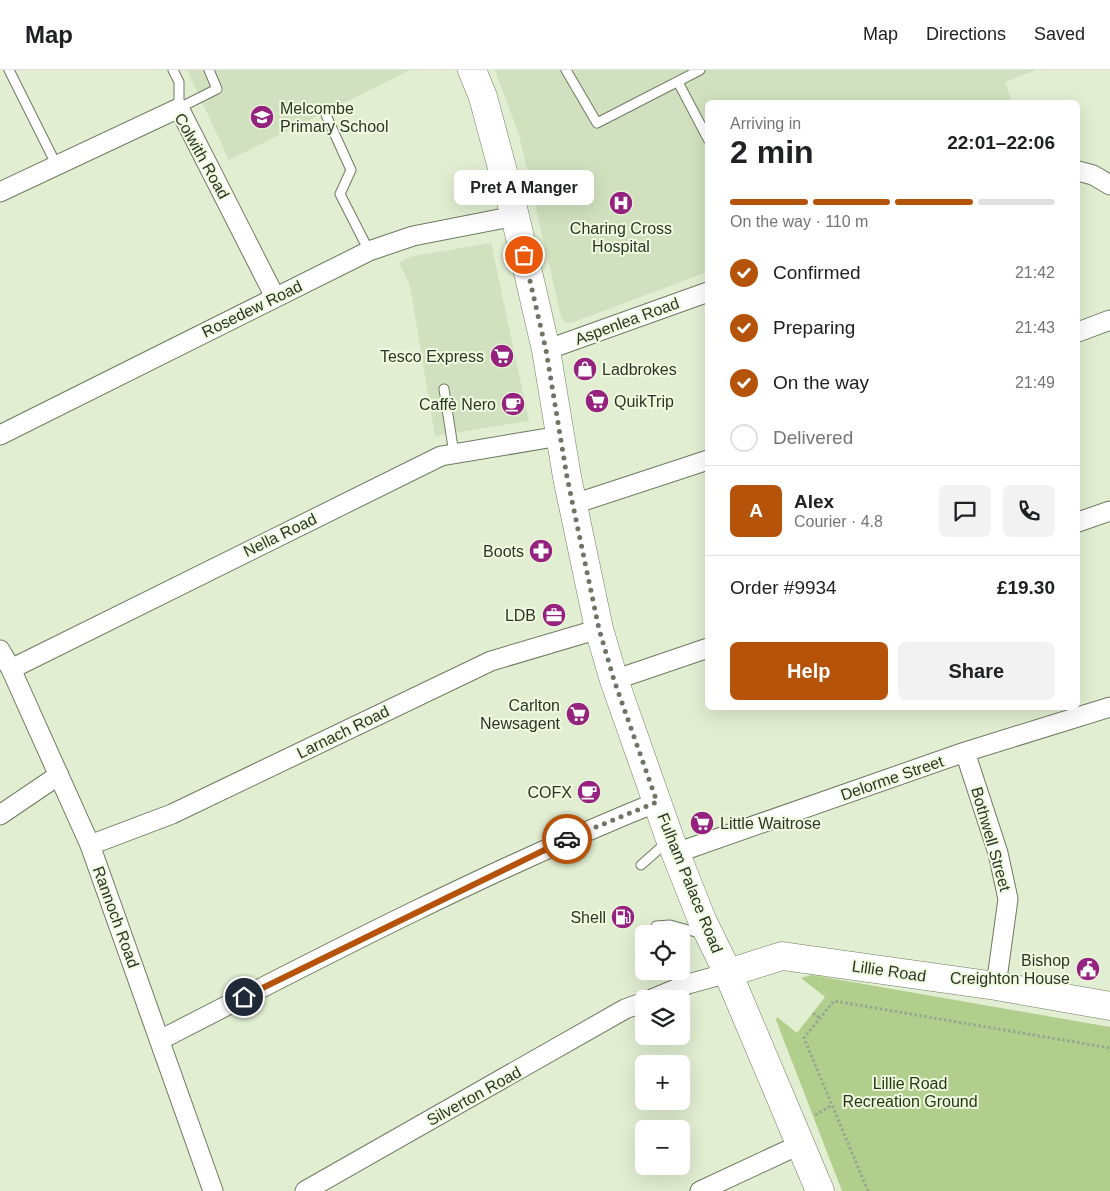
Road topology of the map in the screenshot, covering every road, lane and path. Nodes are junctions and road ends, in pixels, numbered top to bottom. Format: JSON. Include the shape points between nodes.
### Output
{"nodes":[{"id":1,"x":9,"y":70,"type":"edge"},
{"id":2,"x":173,"y":70,"type":"edge"},
{"id":3,"x":209,"y":70,"type":"edge"},
{"id":4,"x":472,"y":70,"type":"edge"},
{"id":5,"x":566,"y":70,"type":"edge"},
{"id":6,"x":700,"y":70,"type":"edge"},
{"id":7,"x":678,"y":82,"type":"junction"},
{"id":8,"x":179,"y":108,"type":"junction"},
{"id":9,"x":326,"y":115,"type":"dead end"},
{"id":10,"x":705,"y":132,"type":"edge"},
{"id":11,"x":56,"y":164,"type":"junction"},
{"id":12,"x":1080,"y":172,"type":"edge"},
{"id":13,"x":1110,"y":185,"type":"edge"},
{"id":14,"x":0,"y":192,"type":"edge"},
{"id":15,"x":515,"y":216,"type":"junction"},
{"id":16,"x":369,"y":252,"type":"junction"},
{"id":17,"x":705,"y":293,"type":"edge"},
{"id":18,"x":275,"y":297,"type":"junction"},
{"id":19,"x":1110,"y":320,"type":"edge"},
{"id":20,"x":1080,"y":331,"type":"edge"},
{"id":21,"x":546,"y":350,"type":"junction"},
{"id":22,"x":444,"y":389,"type":"dead end"},
{"id":23,"x":0,"y":435,"type":"edge"},
{"id":24,"x":560,"y":436,"type":"junction"},
{"id":25,"x":454,"y":454,"type":"junction"},
{"id":26,"x":705,"y":461,"type":"edge"},
{"id":27,"x":574,"y":504,"type":"junction"},
{"id":28,"x":1110,"y":511,"type":"edge"},
{"id":29,"x":1080,"y":521,"type":"edge"},
{"id":30,"x":599,"y":629,"type":"junction"},
{"id":31,"x":705,"y":649,"type":"edge"},
{"id":32,"x":0,"y":650,"type":"edge"},
{"id":33,"x":11,"y":669,"type":"junction"},
{"id":34,"x":614,"y":680,"type":"junction"},
{"id":35,"x":1110,"y":707,"type":"edge"},
{"id":36,"x":965,"y":752,"type":"junction"},
{"id":37,"x":59,"y":775,"type":"junction"},
{"id":38,"x":657,"y":802,"type":"junction"},
{"id":39,"x":0,"y":815,"type":"edge"},
{"id":40,"x":90,"y":845,"type":"junction"},
{"id":41,"x":673,"y":846,"type":"junction"},
{"id":42,"x":641,"y":864,"type":"dead end"},
{"id":43,"x":690,"y":930,"type":"edge"},
{"id":44,"x":710,"y":936,"type":"junction"},
{"id":45,"x":728,"y":973,"type":"junction"},
{"id":46,"x":996,"y":986,"type":"junction"},
{"id":47,"x":674,"y":990,"type":"edge"},
{"id":48,"x":635,"y":1005,"type":"edge"},
{"id":49,"x":1110,"y":1006,"type":"edge"},
{"id":50,"x":813,"y":1013,"type":"dead end"},
{"id":51,"x":820,"y":1018,"type":"junction"},
{"id":52,"x":160,"y":1040,"type":"junction"},
{"id":53,"x":1110,"y":1048,"type":"edge"},
{"id":54,"x":801,"y":1144,"type":"junction"},
{"id":55,"x":213,"y":1191,"type":"edge"},
{"id":56,"x":305,"y":1191,"type":"edge"},
{"id":57,"x":700,"y":1191,"type":"edge"},
{"id":58,"x":820,"y":1191,"type":"edge"},
{"id":59,"x":868,"y":1191,"type":"edge"}],
"edges":[{"from":1,"to":11,"type":"lane"},
{"from":2,"to":8,"type":"lane","via":[[179,82]]},
{"from":3,"to":8,"type":"lane","via":[[217,89]]},
{"from":4,"to":15,"type":"main road","name":"Fulham Palace Road","via":[[483,97]]},
{"from":5,"to":7,"type":"lane","via":[[597,123]]},
{"from":6,"to":7,"type":"lane"},
{"from":7,"to":10,"type":"lane"},
{"from":8,"to":11,"type":"street","name":"Colwith Road"},
{"from":8,"to":18,"type":"street","name":"Colwith Road"},
{"from":9,"to":16,"type":"lane","via":[[351,170],[340,194]]},
{"from":11,"to":14,"type":"street","name":"Colwith Road"},
{"from":12,"to":13,"type":"street","via":[[1093,175]]},
{"from":15,"to":16,"type":"street","name":"Rosedew Road","via":[[413,236]]},
{"from":15,"to":21,"type":"main road","name":"Fulham Palace Road"},
{"from":16,"to":18,"type":"street","name":"Rosedew Road"},
{"from":17,"to":21,"type":"street","name":"Aspenlea Road"},
{"from":18,"to":23,"type":"street","name":"Rosedew Road"},
{"from":19,"to":20,"type":"street"},
{"from":21,"to":24,"type":"main road","name":"Fulham Palace Road"},
{"from":22,"to":25,"type":"lane"},
{"from":24,"to":25,"type":"street","name":"Nella Road"},
{"from":24,"to":27,"type":"main road","name":"Fulham Palace Road"},
{"from":25,"to":33,"type":"street","name":"Nella Road","via":[[441,456],[286,531]]},
{"from":26,"to":27,"type":"street"},
{"from":27,"to":30,"type":"main road","name":"Fulham Palace Road"},
{"from":28,"to":29,"type":"street"},
{"from":30,"to":34,"type":"main road","name":"Fulham Palace Road"},
{"from":30,"to":40,"type":"street","name":"Larnach Road","via":[[491,661],[172,814]]},
{"from":31,"to":34,"type":"street"},
{"from":32,"to":33,"type":"street","name":"Rannoch Road"},
{"from":33,"to":37,"type":"street","name":"Rannoch Road"},
{"from":34,"to":38,"type":"main road","name":"Fulham Palace Road"},
{"from":35,"to":36,"type":"street","name":"Delorme Street"},
{"from":36,"to":41,"type":"street","name":"Delorme Street"},
{"from":36,"to":46,"type":"street","name":"Bothwell Street","via":[[998,853],[1008,899]]},
{"from":37,"to":39,"type":"street"},
{"from":37,"to":40,"type":"street","name":"Rannoch Road"},
{"from":38,"to":41,"type":"main road","name":"Fulham Palace Road"},
{"from":38,"to":52,"type":"street","via":[[557,843]]},
{"from":40,"to":52,"type":"street","name":"Rannoch Road"},
{"from":41,"to":42,"type":"lane"},
{"from":41,"to":44,"type":"main road","name":"Fulham Palace Road"},
{"from":43,"to":44,"type":"lane"},
{"from":44,"to":45,"type":"main road","name":"Fulham Palace Road"},
{"from":45,"to":46,"type":"main road","name":"Lillie Road","via":[[782,956]]},
{"from":45,"to":47,"type":"street"},
{"from":45,"to":54,"type":"main road","name":"Fulham Palace Road"},
{"from":46,"to":49,"type":"main road","name":"Lillie Road"},
{"from":48,"to":56,"type":"street","name":"Silverton Road"},
{"from":50,"to":51,"type":"path"},
{"from":51,"to":53,"type":"path","via":[[834,1000]]},
{"from":51,"to":59,"type":"path","via":[[804,1038]]},
{"from":52,"to":55,"type":"street","name":"Rannoch Road"},
{"from":54,"to":57,"type":"street"},
{"from":54,"to":58,"type":"main road","name":"Fulham Palace Road"}]}
